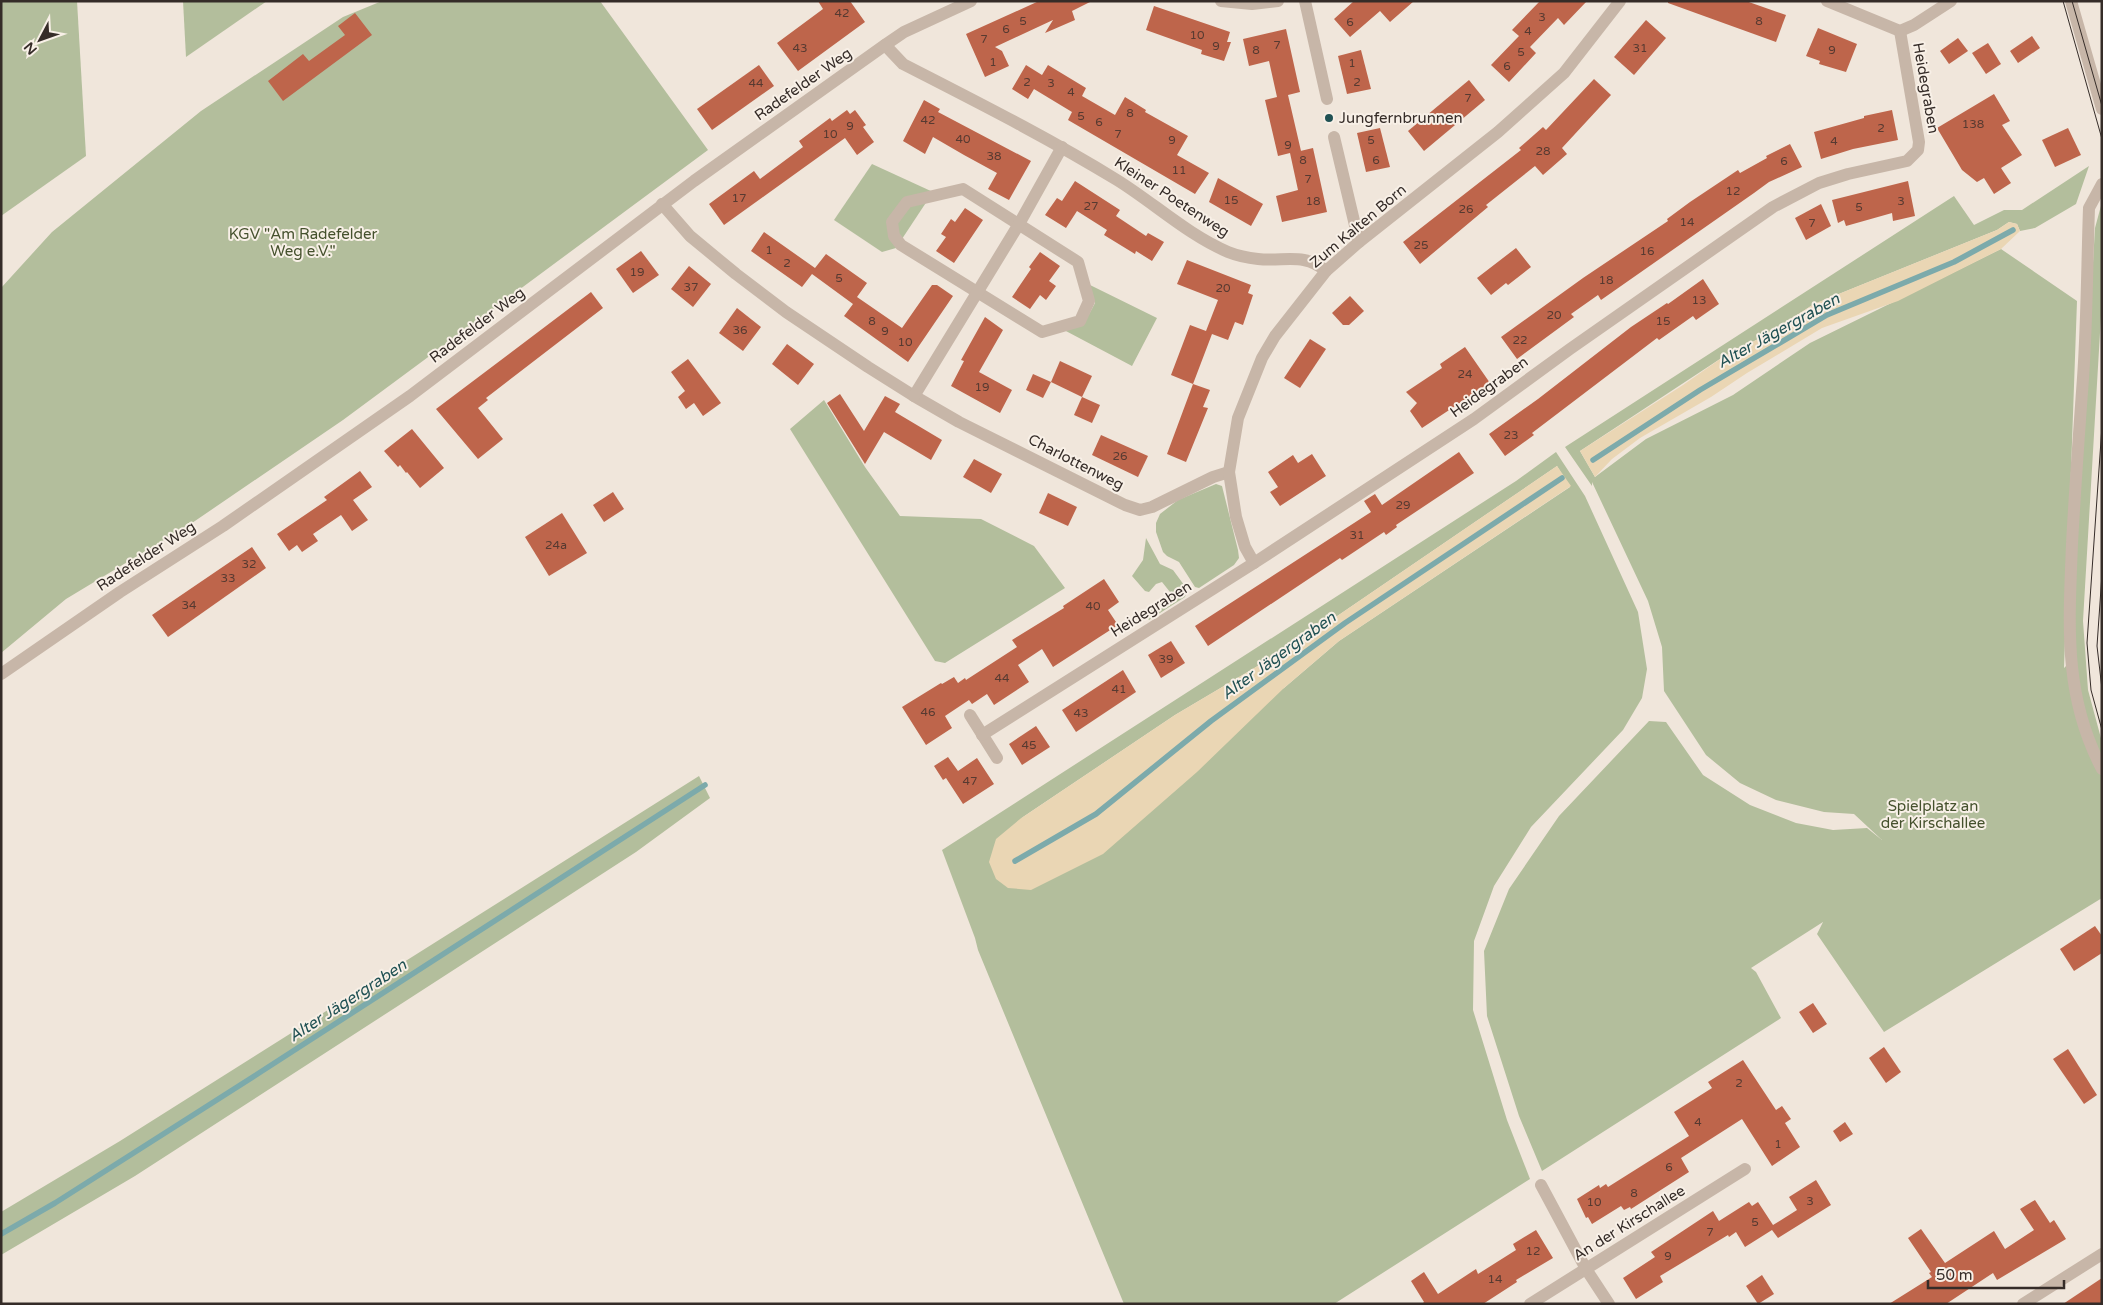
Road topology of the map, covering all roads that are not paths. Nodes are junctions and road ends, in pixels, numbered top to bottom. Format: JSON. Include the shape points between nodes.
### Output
{"nodes":[{"id":1,"x":971,"y":1,"type":"edge"},
{"id":2,"x":1221,"y":1,"type":"edge"},
{"id":3,"x":1278,"y":1,"type":"edge"},
{"id":4,"x":1305,"y":1,"type":"edge"},
{"id":5,"x":1620,"y":1,"type":"edge"},
{"id":6,"x":1827,"y":1,"type":"edge"},
{"id":7,"x":1951,"y":1,"type":"edge"},
{"id":8,"x":2070,"y":1,"type":"edge"},
{"id":9,"x":1900,"y":31,"type":"junction"},
{"id":10,"x":885,"y":45,"type":"junction"},
{"id":11,"x":1326,"y":99,"type":"dead end"},
{"id":12,"x":2102,"y":109,"type":"edge"},
{"id":13,"x":1334,"y":137,"type":"dead end"},
{"id":14,"x":1062,"y":147,"type":"junction"},
{"id":15,"x":2102,"y":184,"type":"edge"},
{"id":16,"x":662,"y":204,"type":"junction"},
{"id":17,"x":1019,"y":224,"type":"junction"},
{"id":18,"x":1359,"y":242,"type":"junction"},
{"id":19,"x":1326,"y":271,"type":"junction"},
{"id":20,"x":978,"y":293,"type":"junction"},
{"id":21,"x":914,"y":396,"type":"junction"},
{"id":22,"x":1229,"y":472,"type":"junction"},
{"id":23,"x":1254,"y":562,"type":"junction"},
{"id":24,"x":1,"y":674,"type":"edge"},
{"id":25,"x":970,"y":715,"type":"dead end"},
{"id":26,"x":982,"y":735,"type":"junction"},
{"id":27,"x":997,"y":758,"type":"dead end"},
{"id":28,"x":2102,"y":769,"type":"edge"},
{"id":29,"x":1744,"y":1169,"type":"dead end"},
{"id":30,"x":1541,"y":1185,"type":"dead end"},
{"id":31,"x":2102,"y":1254,"type":"edge"},
{"id":32,"x":1586,"y":1269,"type":"junction"},
{"id":33,"x":1530,"y":1304,"type":"edge"},
{"id":34,"x":1608,"y":1304,"type":"edge"},
{"id":35,"x":2023,"y":1304,"type":"edge"}],
"edges":[{"from":1,"to":10,"type":"street","name":"Radefelder Weg","via":[[904,32]]},
{"from":2,"to":3,"type":"street","via":[[1252,4]]},
{"from":4,"to":11,"type":"street"},
{"from":5,"to":18,"type":"street","name":"Zum Kalten Born","via":[[1564,73],[1498,132]]},
{"from":6,"to":9,"type":"street"},
{"from":7,"to":9,"type":"street"},
{"from":8,"to":12,"type":"street"},
{"from":9,"to":23,"type":"street","name":"Heidegraben","via":[[1918,142],[1914,156],[1903,162],[1819,183],[1773,207],[1474,419]]},
{"from":10,"to":14,"type":"street","name":"Kleiner Poetenweg","via":[[903,64]]},
{"from":10,"to":16,"type":"street","name":"Radefelder Weg"},
{"from":13,"to":18,"type":"street"},
{"from":14,"to":17,"type":"street"},
{"from":14,"to":19,"type":"street","name":"Kleiner Poetenweg","via":[[1228,252],[1259,260],[1300,258],[1316,262]]},
{"from":15,"to":28,"type":"street","via":[[2089,208],[2068,629],[2079,709],[2092,751]]},
{"from":16,"to":21,"type":"street","name":"Charlottenweg","via":[[690,236],[736,274],[786,312]]},
{"from":16,"to":24,"type":"street","name":"Radefelder Weg","via":[[410,396]]},
{"from":17,"to":20,"type":"street"},
{"from":17,"to":20,"type":"street","via":[[1078,262],[1089,301],[1080,321],[1042,332]]},
{"from":17,"to":20,"type":"street","via":[[963,189],[907,202],[892,222],[894,236],[901,245]]},
{"from":18,"to":19,"type":"street","name":"Zum Kalten Born"},
{"from":19,"to":22,"type":"street","name":"Zum Kalten Born","via":[[1275,336],[1262,358],[1238,418]]},
{"from":20,"to":21,"type":"street"},
{"from":21,"to":22,"type":"street","name":"Charlottenweg","via":[[959,422],[1140,510]]},
{"from":22,"to":23,"type":"street","name":"Zum Kalten Born","via":[[1238,524]]},
{"from":23,"to":26,"type":"street","name":"Heidegraben"},
{"from":25,"to":26,"type":"street"},
{"from":26,"to":27,"type":"street"},
{"from":29,"to":32,"type":"street","name":"An der Kirschallee"},
{"from":30,"to":32,"type":"street"},
{"from":31,"to":35,"type":"street"},
{"from":32,"to":33,"type":"street","name":"An der Kirschallee"},
{"from":32,"to":34,"type":"street"}]}
